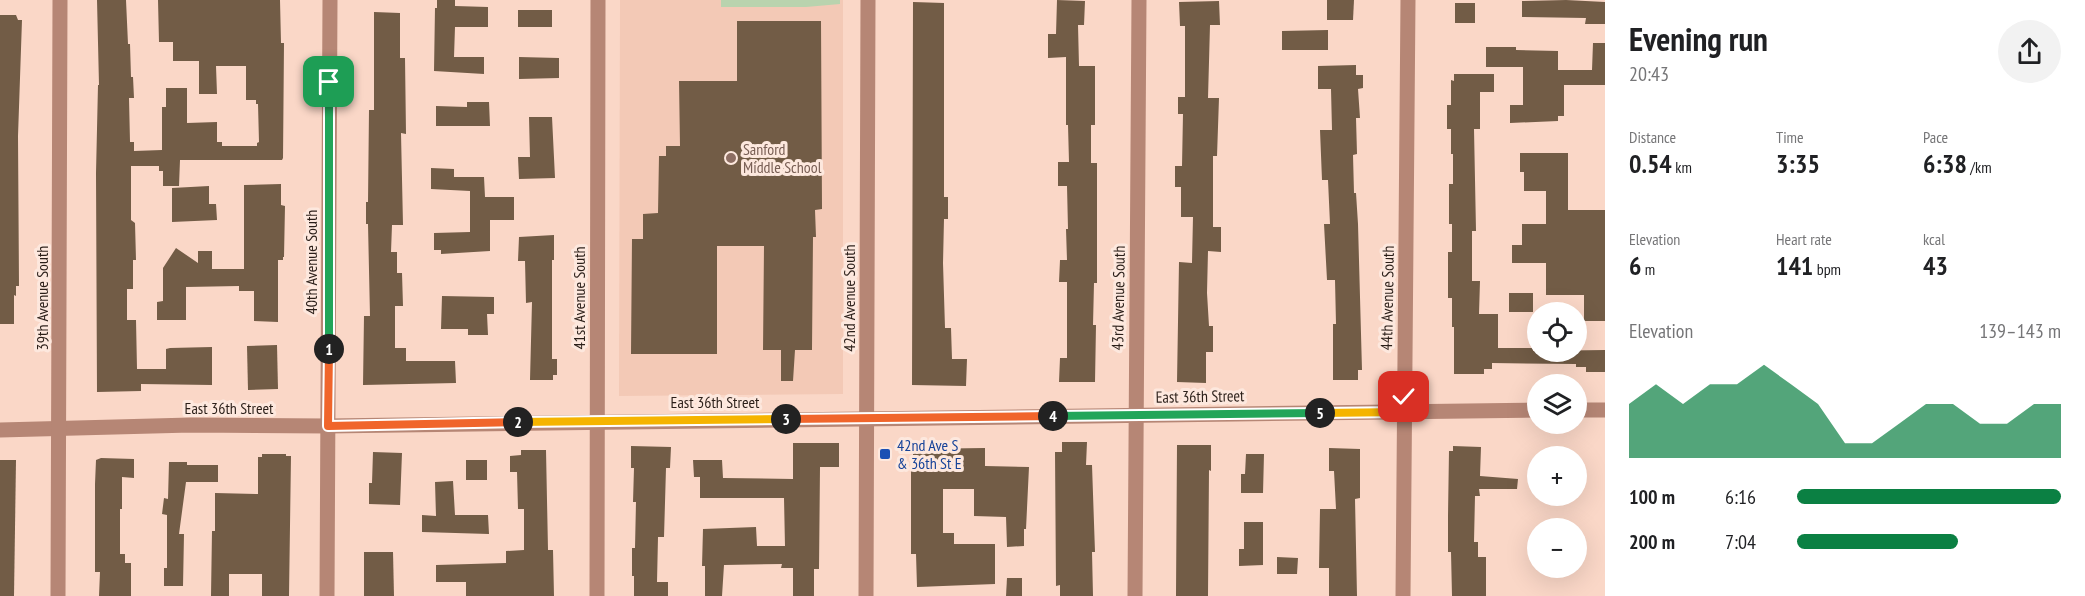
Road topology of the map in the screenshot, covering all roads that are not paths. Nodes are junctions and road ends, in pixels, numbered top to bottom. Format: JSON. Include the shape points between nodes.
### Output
{"nodes":[{"id":1,"x":60,"y":0,"type":"edge"},
{"id":2,"x":330,"y":0,"type":"edge"},
{"id":3,"x":598,"y":0,"type":"edge"},
{"id":4,"x":868,"y":0,"type":"edge"},
{"id":5,"x":1139,"y":0,"type":"edge"},
{"id":6,"x":1408,"y":0,"type":"edge"},
{"id":7,"x":1527,"y":410,"type":"edge"},
{"id":8,"x":1587,"y":410,"type":"edge"},
{"id":9,"x":1605,"y":410,"type":"edge"},
{"id":10,"x":1404,"y":412,"type":"junction"},
{"id":11,"x":1135,"y":416,"type":"junction"},
{"id":12,"x":866,"y":418,"type":"junction"},
{"id":13,"x":597,"y":421,"type":"junction"},
{"id":14,"x":328,"y":426,"type":"junction"},
{"id":15,"x":0,"y":430,"type":"edge"},
{"id":16,"x":59,"y":430,"type":"junction"},
{"id":17,"x":58,"y":596,"type":"edge"},
{"id":18,"x":327,"y":596,"type":"edge"},
{"id":19,"x":597,"y":596,"type":"edge"},
{"id":20,"x":866,"y":596,"type":"edge"},
{"id":21,"x":1135,"y":596,"type":"edge"},
{"id":22,"x":1403,"y":596,"type":"edge"}],
"edges":[{"from":1,"to":16,"type":"street","name":"39th Avenue South"},
{"from":2,"to":14,"type":"street","name":"40th Avenue South"},
{"from":3,"to":13,"type":"street","name":"41st Avenue South"},
{"from":4,"to":12,"type":"street","name":"42nd Avenue South"},
{"from":5,"to":11,"type":"street","name":"43rd Avenue South"},
{"from":6,"to":10,"type":"street","name":"44th Avenue South"},
{"from":7,"to":10,"type":"street","name":"East 36th Street"},
{"from":8,"to":9,"type":"street"},
{"from":10,"to":11,"type":"street","name":"East 36th Street"},
{"from":10,"to":22,"type":"street","name":"44th Avenue South"},
{"from":11,"to":12,"type":"street","name":"East 36th Street"},
{"from":11,"to":21,"type":"street","name":"43rd Avenue South"},
{"from":12,"to":13,"type":"street","name":"East 36th Street"},
{"from":12,"to":20,"type":"street","name":"42nd Avenue South"},
{"from":13,"to":14,"type":"street","name":"East 36th Street"},
{"from":13,"to":19,"type":"street","name":"41st Avenue South"},
{"from":14,"to":16,"type":"street","name":"East 36th Street","via":[[191,425]]},
{"from":14,"to":18,"type":"street","name":"40th Avenue South"},
{"from":15,"to":16,"type":"street","name":"East 36th Street"},
{"from":16,"to":17,"type":"street","name":"39th Avenue South"}]}
